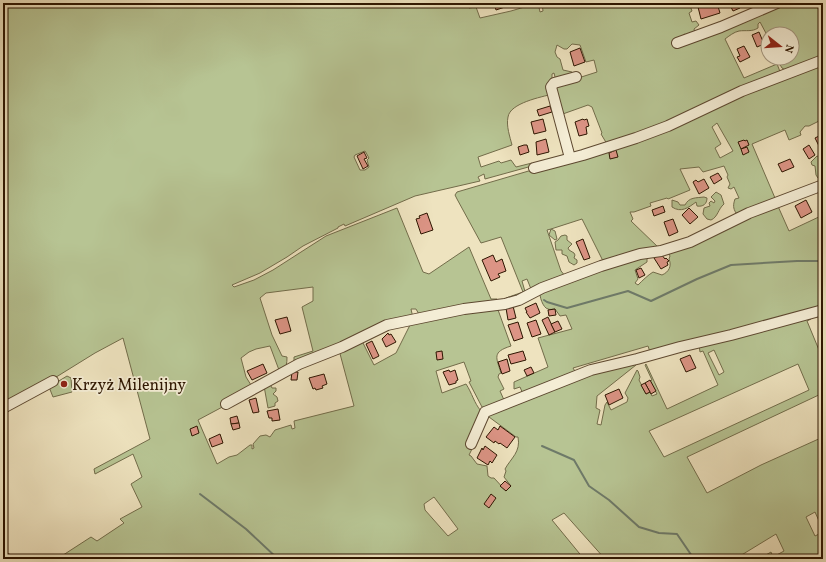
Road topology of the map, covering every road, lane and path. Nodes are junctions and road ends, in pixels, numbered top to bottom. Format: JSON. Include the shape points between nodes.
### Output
{"nodes":[{"id":1,"x":777,"y":3,"type":"edge"},
{"id":2,"x":677,"y":43,"type":"dead end"},
{"id":3,"x":823,"y":60,"type":"edge"},
{"id":4,"x":576,"y":77,"type":"dead end"},
{"id":5,"x":570,"y":158,"type":"junction"},
{"id":6,"x":534,"y":168,"type":"dead end"},
{"id":7,"x":823,"y":184,"type":"edge"},
{"id":8,"x":823,"y":310,"type":"edge"},
{"id":9,"x":53,"y":381,"type":"dead end"},
{"id":10,"x":226,"y":404,"type":"dead end"},
{"id":11,"x":3,"y":408,"type":"edge"},
{"id":12,"x":471,"y":444,"type":"dead end"},
{"id":13,"x":3,"y":558,"type":"edge"},
{"id":14,"x":7,"y":559,"type":"edge"}],
"edges":[{"from":1,"to":2,"type":"street"},
{"from":3,"to":5,"type":"street","via":[[742,91],[636,138]]},
{"from":4,"to":5,"type":"street","via":[[554,83],[551,87]]},
{"from":5,"to":6,"type":"street"},
{"from":7,"to":10,"type":"street","via":[[799,189],[791,200],[739,217],[655,253],[640,254],[598,266],[519,300],[386,325],[342,347],[298,364]]},
{"from":8,"to":12,"type":"street","via":[[591,370],[485,412]]},
{"from":9,"to":11,"type":"street"},
{"from":13,"to":14,"type":"street"}]}
